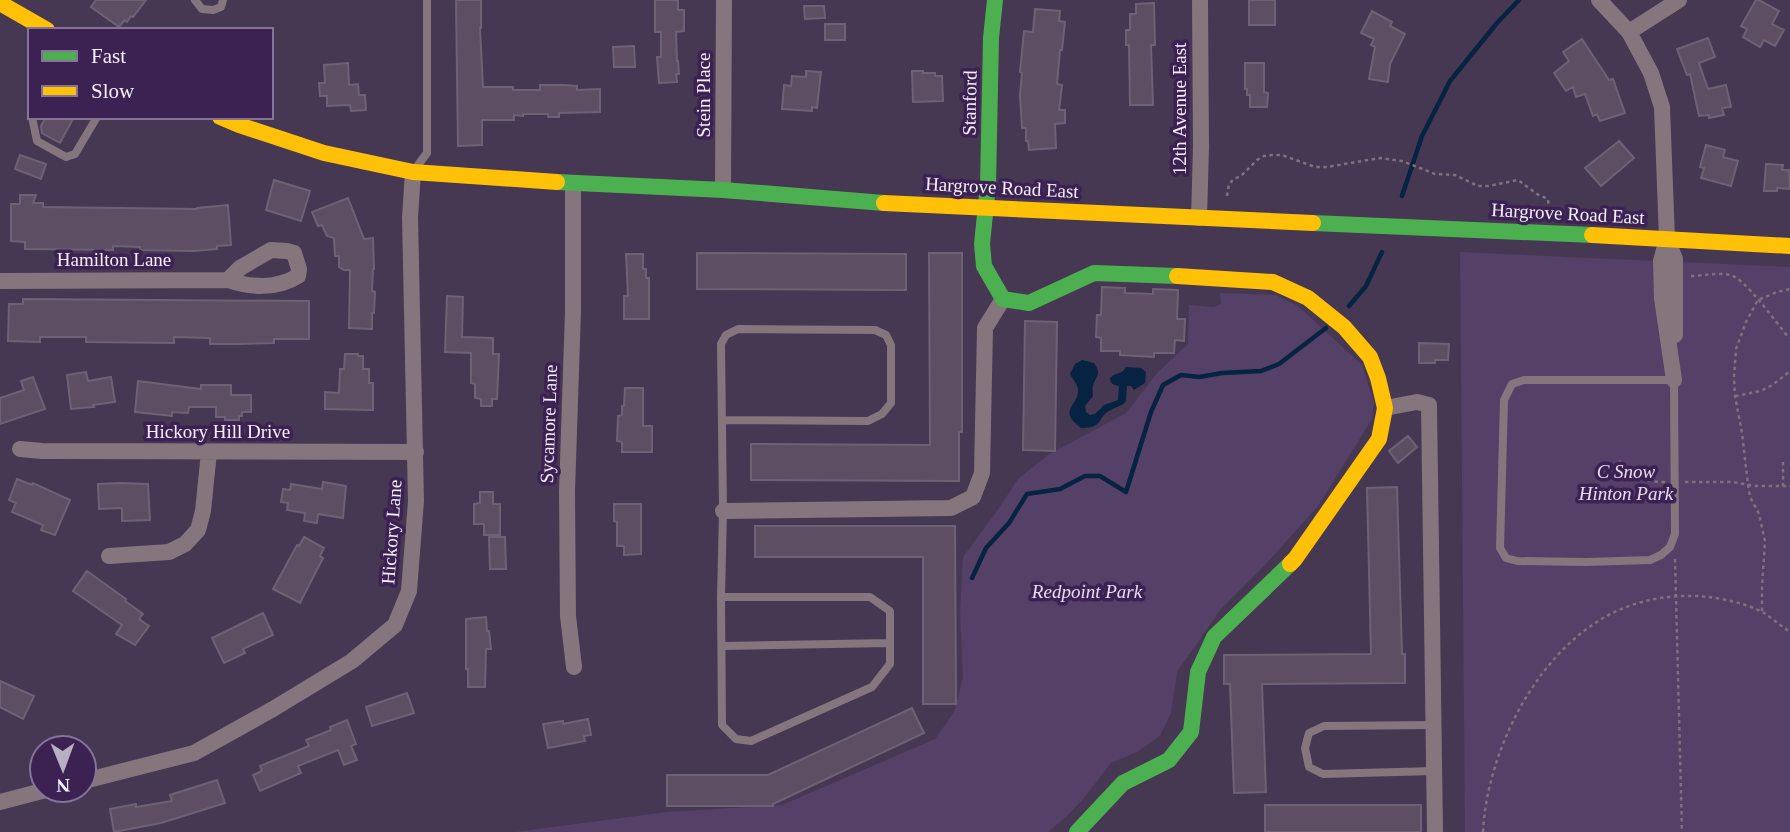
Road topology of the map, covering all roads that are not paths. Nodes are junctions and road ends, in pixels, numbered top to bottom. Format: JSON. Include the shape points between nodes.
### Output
{"nodes":[{"id":1,"x":195,"y":0,"type":"edge"},
{"id":2,"x":223,"y":0,"type":"edge"},
{"id":3,"x":427,"y":0,"type":"edge"},
{"id":4,"x":724,"y":0,"type":"edge"},
{"id":5,"x":995,"y":0,"type":"edge"},
{"id":6,"x":1200,"y":0,"type":"edge"},
{"id":7,"x":1599,"y":0,"type":"edge"},
{"id":8,"x":1679,"y":0,"type":"edge"},
{"id":9,"x":0,"y":1,"type":"edge"},
{"id":10,"x":44,"y":28,"type":"edge"},
{"id":11,"x":1629,"y":32,"type":"junction"},
{"id":12,"x":32,"y":119,"type":"edge"},
{"id":13,"x":96,"y":119,"type":"edge"},
{"id":14,"x":225,"y":119,"type":"edge"},
{"id":15,"x":413,"y":172,"type":"junction"},
{"id":16,"x":573,"y":183,"type":"junction"},
{"id":17,"x":723,"y":190,"type":"junction"},
{"id":18,"x":986,"y":207,"type":"junction"},
{"id":19,"x":1199,"y":218,"type":"junction"},
{"id":20,"x":1667,"y":239,"type":"junction"},
{"id":21,"x":1790,"y":247,"type":"edge"},
{"id":22,"x":228,"y":280,"type":"dead end"},
{"id":23,"x":0,"y":281,"type":"edge"},
{"id":24,"x":1003,"y":299,"type":"junction"},
{"id":25,"x":1674,"y":380,"type":"junction"},
{"id":26,"x":1385,"y":408,"type":"junction"},
{"id":27,"x":722,"y":420,"type":"junction"},
{"id":28,"x":20,"y":449,"type":"dead end"},
{"id":29,"x":209,"y":452,"type":"junction"},
{"id":30,"x":416,"y":452,"type":"junction"},
{"id":31,"x":723,"y":511,"type":"junction"},
{"id":32,"x":109,"y":556,"type":"dead end"},
{"id":33,"x":721,"y":597,"type":"junction"},
{"id":34,"x":890,"y":643,"type":"junction"},
{"id":35,"x":722,"y":646,"type":"junction"},
{"id":36,"x":574,"y":667,"type":"dead end"},
{"id":37,"x":1433,"y":725,"type":"junction"},
{"id":38,"x":1434,"y":771,"type":"junction"},
{"id":39,"x":98,"y":777,"type":"edge"},
{"id":40,"x":28,"y":795,"type":"edge"},
{"id":41,"x":0,"y":802,"type":"edge"},
{"id":42,"x":1077,"y":832,"type":"edge"},
{"id":43,"x":1435,"y":832,"type":"edge"}],
"edges":[{"from":1,"to":2,"type":"lane","via":[[202,9],[213,10],[221,7]]},
{"from":3,"to":15,"type":"lane","via":[[427,153]]},
{"from":4,"to":17,"type":"street","name":"Stein Place"},
{"from":5,"to":18,"type":"main road","name":"Stanford"},
{"from":6,"to":19,"type":"street","name":"12th Avenue East"},
{"from":7,"to":11,"type":"street"},
{"from":8,"to":11,"type":"street"},
{"from":9,"to":10,"type":"main road"},
{"from":11,"to":20,"type":"street","via":[[1651,73],[1662,107]]},
{"from":12,"to":13,"type":"lane","via":[[37,141],[66,157],[75,154]]},
{"from":14,"to":15,"type":"main road","name":"Hargrove Road East","via":[[324,153]]},
{"from":15,"to":16,"type":"main road","name":"Hargrove Road East"},
{"from":15,"to":30,"type":"street","name":"Hickory Lane"},
{"from":16,"to":17,"type":"main road","name":"Hargrove Road East"},
{"from":16,"to":36,"type":"street","name":"Sycamore Lane","via":[[567,491],[568,616]]},
{"from":17,"to":18,"type":"main road","name":"Hargrove Road East"},
{"from":18,"to":19,"type":"main road","name":"Hargrove Road East"},
{"from":18,"to":24,"type":"main road","name":"Stanford","via":[[984,266]]},
{"from":19,"to":20,"type":"main road","name":"Hargrove Road East"},
{"from":20,"to":21,"type":"main road","name":"Hargrove Road East"},
{"from":20,"to":25,"type":"street","via":[[1675,259]]},
{"from":22,"to":23,"type":"street","name":"Hamilton Lane"},
{"from":24,"to":26,"type":"main road","via":[[1030,303],[1094,273],[1273,282],[1308,299],[1344,327],[1370,357]]},
{"from":24,"to":31,"type":"street","via":[[985,328],[982,473],[973,497],[951,508]]},
{"from":25,"to":25,"type":"lane","via":[[1675,534],[1670,547],[1650,560],[1506,558],[1500,548],[1504,400],[1512,384],[1524,380]]},
{"from":26,"to":37,"type":"street","via":[[1417,402],[1429,405]]},
{"from":26,"to":42,"type":"main road","via":[[1379,439],[1295,559],[1214,637],[1198,672],[1191,732],[1169,760],[1123,783]]},
{"from":27,"to":27,"type":"lane","via":[[721,344],[738,329],[875,330],[886,335],[891,345],[891,403],[868,421]]},
{"from":27,"to":31,"type":"lane"},
{"from":28,"to":29,"type":"street","name":"Hickory Hill Drive"},
{"from":29,"to":30,"type":"street","name":"Hickory Hill Drive"},
{"from":29,"to":32,"type":"street","via":[[203,512],[198,530],[186,544],[169,552]]},
{"from":30,"to":39,"type":"street","name":"Hickory Lane","via":[[409,591],[395,625],[352,661],[194,753]]},
{"from":31,"to":33,"type":"lane"},
{"from":33,"to":34,"type":"lane","via":[[870,597],[890,611]]},
{"from":33,"to":35,"type":"lane"},
{"from":34,"to":35,"type":"lane"},
{"from":34,"to":35,"type":"lane","via":[[890,664],[872,687],[751,741],[736,739],[722,724]]},
{"from":37,"to":38,"type":"street"},
{"from":37,"to":38,"type":"lane","via":[[1324,726],[1309,733],[1305,748],[1310,767],[1323,774]]},
{"from":38,"to":43,"type":"street"},
{"from":40,"to":41,"type":"street"}]}
